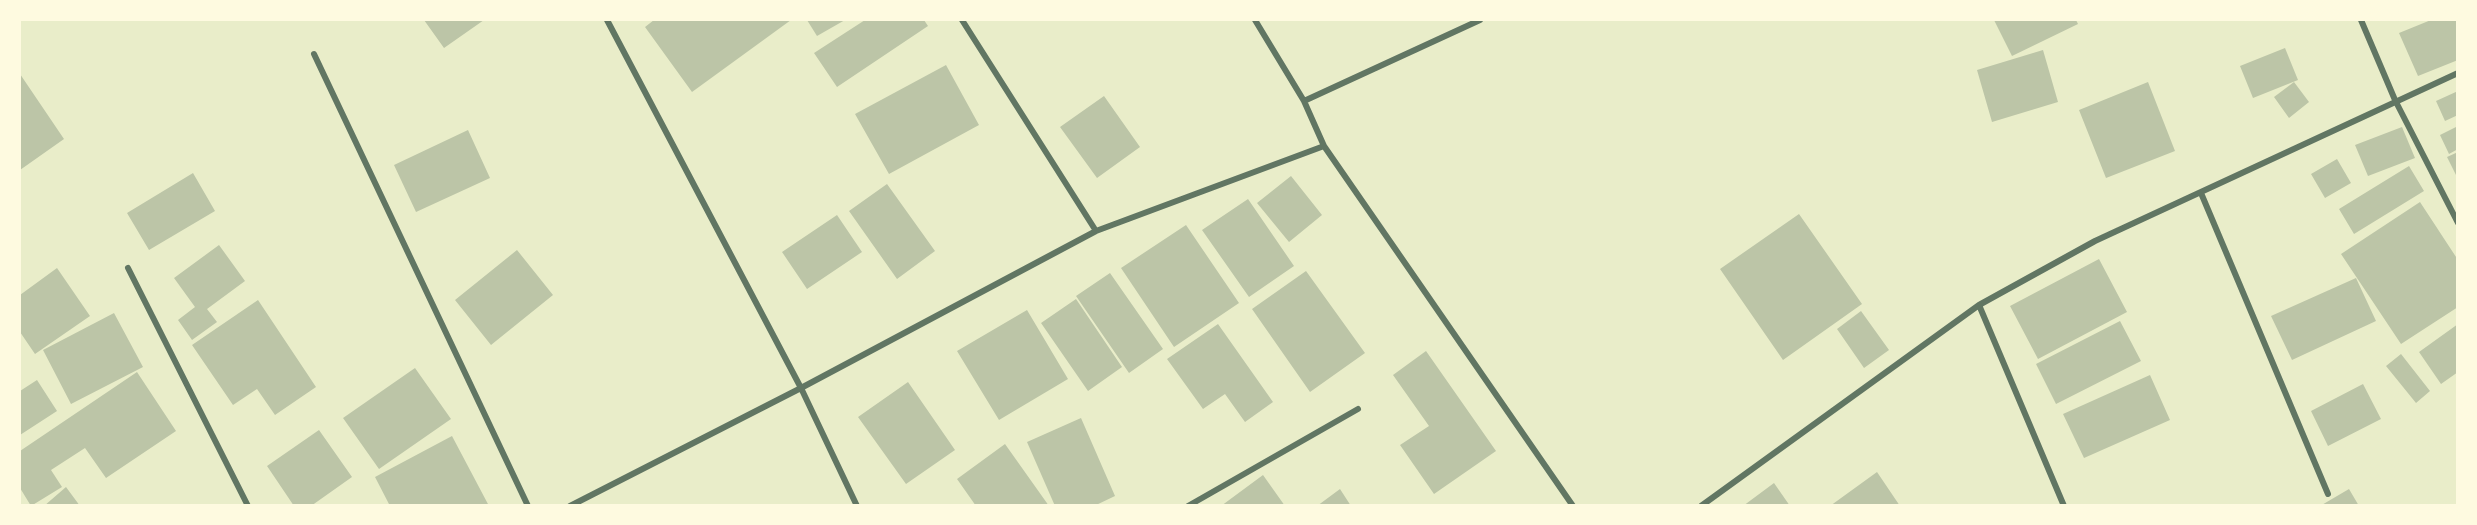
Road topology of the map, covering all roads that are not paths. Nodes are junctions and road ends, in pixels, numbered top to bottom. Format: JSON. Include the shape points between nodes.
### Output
{"nodes":[{"id":1,"x":607,"y":20,"type":"edge"},
{"id":2,"x":962,"y":20,"type":"edge"},
{"id":3,"x":1256,"y":20,"type":"edge"},
{"id":4,"x":1480,"y":20,"type":"edge"},
{"id":5,"x":2361,"y":20,"type":"edge"},
{"id":6,"x":314,"y":54,"type":"dead end"},
{"id":7,"x":2457,"y":73,"type":"edge"},
{"id":8,"x":2395,"y":100,"type":"junction"},
{"id":9,"x":1304,"y":101,"type":"junction"},
{"id":10,"x":1324,"y":146,"type":"junction"},
{"id":11,"x":2201,"y":193,"type":"junction"},
{"id":12,"x":2457,"y":223,"type":"edge"},
{"id":13,"x":1096,"y":231,"type":"junction"},
{"id":14,"x":128,"y":268,"type":"dead end"},
{"id":15,"x":1979,"y":305,"type":"junction"},
{"id":16,"x":801,"y":388,"type":"junction"},
{"id":17,"x":1358,"y":409,"type":"dead end"},
{"id":18,"x":2328,"y":494,"type":"dead end"},
{"id":19,"x":248,"y":506,"type":"edge"},
{"id":20,"x":528,"y":506,"type":"edge"},
{"id":21,"x":570,"y":506,"type":"edge"},
{"id":22,"x":857,"y":506,"type":"edge"},
{"id":23,"x":1188,"y":506,"type":"edge"},
{"id":24,"x":1573,"y":506,"type":"edge"},
{"id":25,"x":1701,"y":506,"type":"edge"},
{"id":26,"x":2064,"y":506,"type":"edge"}],
"edges":[{"from":1,"to":16,"type":"street"},
{"from":2,"to":13,"type":"street"},
{"from":3,"to":9,"type":"street"},
{"from":4,"to":9,"type":"street"},
{"from":5,"to":8,"type":"street"},
{"from":6,"to":20,"type":"street"},
{"from":7,"to":8,"type":"street"},
{"from":8,"to":11,"type":"street"},
{"from":8,"to":12,"type":"street"},
{"from":9,"to":10,"type":"street"},
{"from":10,"to":13,"type":"street"},
{"from":10,"to":24,"type":"street"},
{"from":11,"to":15,"type":"street","via":[[2095,241]]},
{"from":11,"to":18,"type":"street"},
{"from":13,"to":16,"type":"street"},
{"from":14,"to":19,"type":"street"},
{"from":15,"to":25,"type":"street"},
{"from":15,"to":26,"type":"street"},
{"from":16,"to":21,"type":"street"},
{"from":16,"to":22,"type":"street"},
{"from":17,"to":23,"type":"street"}]}
